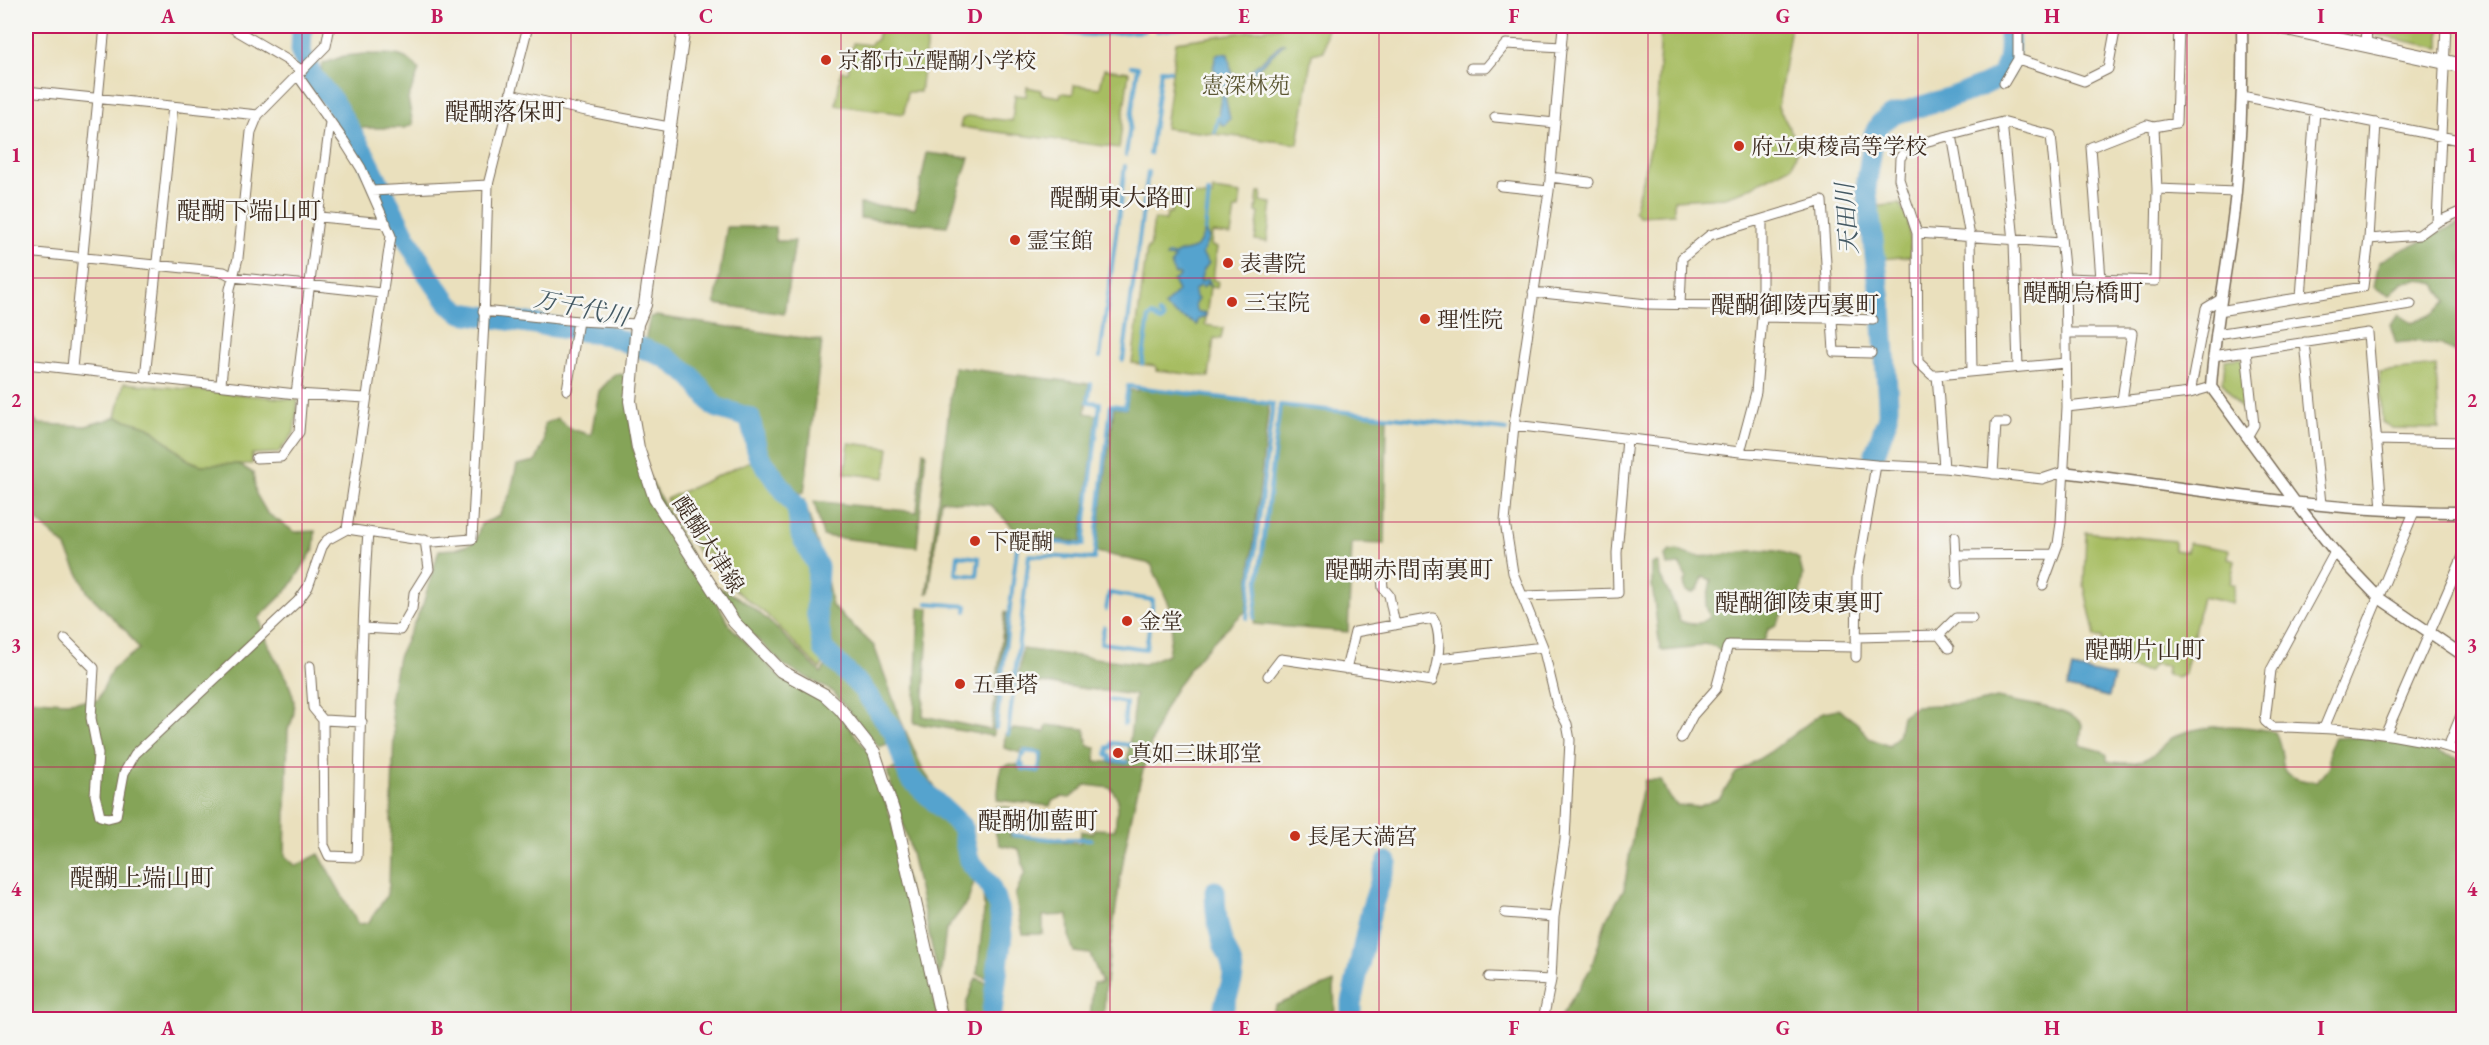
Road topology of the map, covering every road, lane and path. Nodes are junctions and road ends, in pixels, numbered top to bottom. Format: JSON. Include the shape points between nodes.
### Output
{"nodes":[{"id":1,"x":28,"y":26,"type":"edge"},
{"id":2,"x":105,"y":26,"type":"edge"},
{"id":3,"x":229,"y":26,"type":"edge"},
{"id":4,"x":330,"y":26,"type":"edge"},
{"id":5,"x":528,"y":26,"type":"edge"},
{"id":6,"x":684,"y":26,"type":"edge"},
{"id":7,"x":1563,"y":26,"type":"edge"},
{"id":8,"x":2018,"y":26,"type":"edge"},
{"id":9,"x":2116,"y":26,"type":"edge"},
{"id":10,"x":2179,"y":26,"type":"edge"},
{"id":11,"x":2242,"y":26,"type":"edge"},
{"id":12,"x":2278,"y":26,"type":"edge"},
{"id":13,"x":2366,"y":26,"type":"edge"},
{"id":14,"x":2446,"y":26,"type":"edge"},
{"id":15,"x":2367,"y":45,"type":"junction"},
{"id":16,"x":1562,"y":47,"type":"junction"},
{"id":17,"x":26,"y":54,"type":"edge"},
{"id":18,"x":2018,"y":59,"type":"junction"},
{"id":19,"x":2445,"y":62,"type":"junction"},
{"id":20,"x":2463,"y":66,"type":"edge"},
{"id":21,"x":1471,"y":68,"type":"dead end"},
{"id":22,"x":301,"y":72,"type":"junction"},
{"id":23,"x":2004,"y":82,"type":"dead end"},
{"id":24,"x":26,"y":91,"type":"edge"},
{"id":25,"x":510,"y":94,"type":"junction"},
{"id":26,"x":2242,"y":96,"type":"junction"},
{"id":27,"x":98,"y":99,"type":"junction"},
{"id":28,"x":173,"y":106,"type":"junction"},
{"id":29,"x":2315,"y":111,"type":"junction"},
{"id":30,"x":258,"y":115,"type":"junction"},
{"id":31,"x":1495,"y":117,"type":"dead end"},
{"id":32,"x":330,"y":122,"type":"junction"},
{"id":33,"x":2002,"y":122,"type":"junction"},
{"id":34,"x":1555,"y":123,"type":"junction"},
{"id":35,"x":2376,"y":123,"type":"junction"},
{"id":36,"x":669,"y":127,"type":"junction"},
{"id":37,"x":2154,"y":127,"type":"junction"},
{"id":38,"x":1952,"y":135,"type":"junction"},
{"id":39,"x":2440,"y":136,"type":"junction"},
{"id":40,"x":2463,"y":141,"type":"edge"},
{"id":41,"x":1550,"y":177,"type":"junction"},
{"id":42,"x":1589,"y":182,"type":"dead end"},
{"id":43,"x":488,"y":185,"type":"junction"},
{"id":44,"x":1501,"y":186,"type":"dead end"},
{"id":45,"x":2157,"y":189,"type":"junction"},
{"id":46,"x":379,"y":191,"type":"junction"},
{"id":47,"x":1549,"y":191,"type":"junction"},
{"id":48,"x":2236,"y":192,"type":"junction"},
{"id":49,"x":2463,"y":210,"type":"edge"},
{"id":50,"x":319,"y":217,"type":"junction"},
{"id":51,"x":1762,"y":220,"type":"junction"},
{"id":52,"x":2437,"y":222,"type":"junction"},
{"id":53,"x":386,"y":223,"type":"junction"},
{"id":54,"x":1917,"y":233,"type":"junction"},
{"id":55,"x":1970,"y":237,"type":"junction"},
{"id":56,"x":2369,"y":240,"type":"junction"},
{"id":57,"x":2014,"y":241,"type":"junction"},
{"id":58,"x":2061,"y":243,"type":"junction"},
{"id":59,"x":26,"y":252,"type":"edge"},
{"id":60,"x":82,"y":256,"type":"junction"},
{"id":61,"x":158,"y":264,"type":"junction"},
{"id":62,"x":233,"y":277,"type":"junction"},
{"id":63,"x":2065,"y":278,"type":"junction"},
{"id":64,"x":2102,"y":279,"type":"junction"},
{"id":65,"x":311,"y":286,"type":"junction"},
{"id":66,"x":1533,"y":292,"type":"junction"},
{"id":67,"x":381,"y":293,"type":"junction"},
{"id":68,"x":2301,"y":297,"type":"junction"},
{"id":69,"x":2412,"y":304,"type":"dead end"},
{"id":70,"x":1680,"y":305,"type":"junction"},
{"id":71,"x":2220,"y":305,"type":"junction"},
{"id":72,"x":1763,"y":306,"type":"junction"},
{"id":73,"x":484,"y":316,"type":"junction"},
{"id":74,"x":1762,"y":317,"type":"junction"},
{"id":75,"x":1829,"y":318,"type":"junction"},
{"id":76,"x":1873,"y":321,"type":"dead end"},
{"id":77,"x":577,"y":323,"type":"junction"},
{"id":78,"x":638,"y":324,"type":"junction"},
{"id":79,"x":2066,"y":333,"type":"junction"},
{"id":80,"x":2216,"y":334,"type":"junction"},
{"id":81,"x":2305,"y":342,"type":"junction"},
{"id":82,"x":2246,"y":351,"type":"junction"},
{"id":83,"x":1871,"y":353,"type":"dead end"},
{"id":84,"x":2213,"y":356,"type":"junction"},
{"id":85,"x":2066,"y":363,"type":"junction"},
{"id":86,"x":26,"y":364,"type":"edge"},
{"id":87,"x":2018,"y":367,"type":"junction"},
{"id":88,"x":72,"y":368,"type":"junction"},
{"id":89,"x":1972,"y":371,"type":"junction"},
{"id":90,"x":1937,"y":375,"type":"junction"},
{"id":91,"x":145,"y":378,"type":"junction"},
{"id":92,"x":221,"y":384,"type":"junction"},
{"id":93,"x":2211,"y":387,"type":"junction"},
{"id":94,"x":567,"y":390,"type":"dead end"},
{"id":95,"x":2190,"y":393,"type":"junction"},
{"id":96,"x":299,"y":394,"type":"junction"},
{"id":97,"x":366,"y":398,"type":"junction"},
{"id":98,"x":2122,"y":400,"type":"junction"},
{"id":99,"x":2067,"y":407,"type":"junction"},
{"id":100,"x":2006,"y":423,"type":"dead end"},
{"id":101,"x":1514,"y":425,"type":"junction"},
{"id":102,"x":2247,"y":437,"type":"junction"},
{"id":103,"x":1627,"y":439,"type":"junction"},
{"id":104,"x":2376,"y":440,"type":"junction"},
{"id":105,"x":2463,"y":442,"type":"edge"},
{"id":106,"x":1740,"y":452,"type":"junction"},
{"id":107,"x":256,"y":458,"type":"dead end"},
{"id":108,"x":1876,"y":465,"type":"junction"},
{"id":109,"x":1944,"y":468,"type":"junction"},
{"id":110,"x":2063,"y":472,"type":"junction"},
{"id":111,"x":1993,"y":474,"type":"junction"},
{"id":112,"x":2295,"y":502,"type":"junction"},
{"id":113,"x":2321,"y":504,"type":"junction"},
{"id":114,"x":2382,"y":509,"type":"junction"},
{"id":115,"x":2414,"y":512,"type":"junction"},
{"id":116,"x":2463,"y":512,"type":"edge"},
{"id":117,"x":347,"y":529,"type":"junction"},
{"id":118,"x":368,"y":532,"type":"junction"},
{"id":119,"x":1955,"y":537,"type":"dead end"},
{"id":120,"x":424,"y":540,"type":"junction"},
{"id":121,"x":2335,"y":552,"type":"junction"},
{"id":122,"x":2054,"y":554,"type":"junction"},
{"id":123,"x":2463,"y":554,"type":"edge"},
{"id":124,"x":1956,"y":555,"type":"junction"},
{"id":125,"x":1382,"y":575,"type":"dead end"},
{"id":126,"x":1957,"y":584,"type":"dead end"},
{"id":127,"x":2043,"y":585,"type":"dead end"},
{"id":128,"x":1522,"y":596,"type":"junction"},
{"id":129,"x":2379,"y":598,"type":"junction"},
{"id":130,"x":1972,"y":618,"type":"dead end"},
{"id":131,"x":1395,"y":625,"type":"junction"},
{"id":132,"x":363,"y":628,"type":"junction"},
{"id":133,"x":2428,"y":633,"type":"junction"},
{"id":134,"x":1939,"y":635,"type":"junction"},
{"id":135,"x":65,"y":639,"type":"dead end"},
{"id":136,"x":1543,"y":647,"type":"junction"},
{"id":137,"x":1856,"y":647,"type":"junction"},
{"id":138,"x":1949,"y":648,"type":"dead end"},
{"id":139,"x":2463,"y":656,"type":"edge"},
{"id":140,"x":1439,"y":659,"type":"junction"},
{"id":141,"x":310,"y":666,"type":"dead end"},
{"id":142,"x":1346,"y":669,"type":"junction"},
{"id":143,"x":1268,"y":676,"type":"dead end"},
{"id":144,"x":2463,"y":708,"type":"edge"},
{"id":145,"x":323,"y":720,"type":"junction"},
{"id":146,"x":362,"y":722,"type":"junction"},
{"id":147,"x":2324,"y":728,"type":"junction"},
{"id":148,"x":2386,"y":733,"type":"junction"},
{"id":149,"x":1681,"y":738,"type":"dead end"},
{"id":150,"x":2448,"y":747,"type":"junction"},
{"id":151,"x":2463,"y":752,"type":"edge"},
{"id":152,"x":1505,"y":913,"type":"dead end"},
{"id":153,"x":1554,"y":917,"type":"junction"},
{"id":154,"x":1489,"y":977,"type":"dead end"},
{"id":155,"x":1551,"y":980,"type":"junction"},
{"id":156,"x":942,"y":1020,"type":"edge"},
{"id":157,"x":1543,"y":1020,"type":"edge"}],
"edges":[{"from":1,"to":17,"type":"street"},
{"from":2,"to":27,"type":"street"},
{"from":3,"to":22,"type":"street"},
{"from":4,"to":22,"type":"street","via":[[326,46]]},
{"from":5,"to":25,"type":"street"},
{"from":6,"to":36,"type":"main road","name":"醍醐大津線"},
{"from":7,"to":16,"type":"street"},
{"from":8,"to":18,"type":"street"},
{"from":9,"to":18,"type":"street","via":[[2108,69],[2084,81]]},
{"from":10,"to":37,"type":"street","via":[[2176,123]]},
{"from":11,"to":26,"type":"street"},
{"from":12,"to":15,"type":"main road"},
{"from":13,"to":15,"type":"street"},
{"from":14,"to":19,"type":"street"},
{"from":15,"to":19,"type":"main road"},
{"from":16,"to":21,"type":"street","via":[[1506,44],[1486,68]]},
{"from":16,"to":34,"type":"street"},
{"from":18,"to":23,"type":"street"},
{"from":19,"to":20,"type":"main road"},
{"from":19,"to":39,"type":"street"},
{"from":22,"to":30,"type":"street"},
{"from":22,"to":32,"type":"street"},
{"from":24,"to":27,"type":"street"},
{"from":25,"to":36,"type":"street"},
{"from":25,"to":43,"type":"street"},
{"from":26,"to":29,"type":"street"},
{"from":26,"to":48,"type":"street"},
{"from":27,"to":28,"type":"street"},
{"from":27,"to":60,"type":"street"},
{"from":28,"to":30,"type":"street"},
{"from":28,"to":61,"type":"street"},
{"from":29,"to":35,"type":"street"},
{"from":29,"to":68,"type":"street"},
{"from":30,"to":62,"type":"street","via":[[251,132]]},
{"from":31,"to":34,"type":"street"},
{"from":32,"to":46,"type":"street"},
{"from":32,"to":50,"type":"street"},
{"from":33,"to":38,"type":"street"},
{"from":33,"to":57,"type":"street"},
{"from":33,"to":58,"type":"street","via":[[2051,135]]},
{"from":34,"to":41,"type":"street"},
{"from":35,"to":39,"type":"street"},
{"from":35,"to":56,"type":"street"},
{"from":36,"to":78,"type":"main road","name":"醍醐大津線","via":[[645,304]]},
{"from":37,"to":45,"type":"street"},
{"from":37,"to":64,"type":"street","via":[[2147,125],[2091,147]]},
{"from":38,"to":54,"type":"street","via":[[1910,146],[1900,158],[1901,189]]},
{"from":38,"to":55,"type":"street"},
{"from":39,"to":40,"type":"street"},
{"from":39,"to":52,"type":"street"},
{"from":41,"to":42,"type":"street"},
{"from":41,"to":47,"type":"street"},
{"from":43,"to":46,"type":"street"},
{"from":43,"to":73,"type":"street"},
{"from":44,"to":47,"type":"street"},
{"from":45,"to":48,"type":"street"},
{"from":45,"to":64,"type":"street","via":[[2155,281]]},
{"from":46,"to":53,"type":"street"},
{"from":47,"to":66,"type":"street"},
{"from":48,"to":71,"type":"street"},
{"from":49,"to":52,"type":"street"},
{"from":50,"to":53,"type":"street"},
{"from":50,"to":65,"type":"street"},
{"from":51,"to":70,"type":"street","via":[[1710,236],[1682,258]]},
{"from":51,"to":72,"type":"street"},
{"from":51,"to":75,"type":"street","via":[[1822,201]]},
{"from":52,"to":56,"type":"street","via":[[2419,235]]},
{"from":53,"to":67,"type":"street","via":[[391,236]]},
{"from":54,"to":55,"type":"street"},
{"from":54,"to":90,"type":"street","via":[[1918,362]]},
{"from":55,"to":57,"type":"street"},
{"from":55,"to":89,"type":"street"},
{"from":56,"to":68,"type":"street","via":[[2363,287]]},
{"from":57,"to":58,"type":"street"},
{"from":57,"to":87,"type":"street"},
{"from":58,"to":63,"type":"street"},
{"from":59,"to":60,"type":"street"},
{"from":60,"to":61,"type":"street"},
{"from":60,"to":88,"type":"street"},
{"from":61,"to":62,"type":"street","via":[[224,272]]},
{"from":61,"to":91,"type":"street"},
{"from":62,"to":65,"type":"street"},
{"from":62,"to":92,"type":"street"},
{"from":63,"to":64,"type":"street"},
{"from":63,"to":79,"type":"street"},
{"from":65,"to":67,"type":"street"},
{"from":65,"to":96,"type":"street"},
{"from":66,"to":70,"type":"street"},
{"from":66,"to":101,"type":"street"},
{"from":67,"to":97,"type":"street"},
{"from":68,"to":71,"type":"street"},
{"from":69,"to":80,"type":"street"},
{"from":70,"to":72,"type":"street"},
{"from":71,"to":80,"type":"street"},
{"from":71,"to":95,"type":"street","via":[[2206,308]]},
{"from":72,"to":74,"type":"street"},
{"from":73,"to":77,"type":"street"},
{"from":73,"to":120,"type":"street","via":[[472,539]]},
{"from":74,"to":75,"type":"street"},
{"from":74,"to":106,"type":"street","via":[[1756,392]]},
{"from":75,"to":76,"type":"street"},
{"from":75,"to":83,"type":"street","via":[[1834,352]]},
{"from":77,"to":78,"type":"street"},
{"from":77,"to":94,"type":"street"},
{"from":78,"to":156,"type":"main road","name":"醍醐大津線","via":[[630,401],[638,448],[655,499],[734,622],[782,671],[825,695],[874,752],[896,819]]},
{"from":79,"to":85,"type":"street"},
{"from":79,"to":98,"type":"street","via":[[2132,333]]},
{"from":80,"to":84,"type":"street"},
{"from":81,"to":82,"type":"street"},
{"from":81,"to":104,"type":"street","via":[[2368,333]]},
{"from":81,"to":113,"type":"street"},
{"from":82,"to":84,"type":"street"},
{"from":82,"to":102,"type":"street","via":[[2254,425]]},
{"from":84,"to":93,"type":"street"},
{"from":85,"to":87,"type":"street"},
{"from":85,"to":99,"type":"street"},
{"from":86,"to":88,"type":"street"},
{"from":87,"to":89,"type":"street"},
{"from":88,"to":91,"type":"street"},
{"from":89,"to":90,"type":"street"},
{"from":90,"to":109,"type":"street"},
{"from":91,"to":92,"type":"street"},
{"from":92,"to":96,"type":"street"},
{"from":93,"to":95,"type":"street"},
{"from":93,"to":102,"type":"street"},
{"from":95,"to":98,"type":"street"},
{"from":96,"to":97,"type":"street"},
{"from":96,"to":107,"type":"street","via":[[299,432],[280,457]]},
{"from":97,"to":117,"type":"street"},
{"from":98,"to":99,"type":"street"},
{"from":99,"to":110,"type":"street"},
{"from":100,"to":111,"type":"street","via":[[1996,423]]},
{"from":101,"to":103,"type":"street"},
{"from":101,"to":128,"type":"street","via":[[1505,522],[1511,566]]},
{"from":102,"to":112,"type":"street"},
{"from":103,"to":106,"type":"street"},
{"from":103,"to":128,"type":"street","via":[[1617,553],[1618,593]]},
{"from":104,"to":105,"type":"street"},
{"from":104,"to":114,"type":"street"},
{"from":106,"to":108,"type":"street"},
{"from":108,"to":109,"type":"street"},
{"from":108,"to":137,"type":"street","via":[[1857,576]]},
{"from":109,"to":111,"type":"street"},
{"from":110,"to":111,"type":"street","via":[[2042,479]]},
{"from":110,"to":112,"type":"street"},
{"from":110,"to":122,"type":"street","via":[[2061,523]]},
{"from":112,"to":113,"type":"street"},
{"from":112,"to":121,"type":"street"},
{"from":113,"to":114,"type":"street"},
{"from":114,"to":115,"type":"street"},
{"from":115,"to":116,"type":"street"},
{"from":115,"to":129,"type":"street"},
{"from":117,"to":118,"type":"street"},
{"from":117,"to":135,"type":"street","via":[[322,547],[308,587],[298,602],[135,754],[124,773],[116,816],[100,816],[95,795],[98,754],[92,718],[94,668]]},
{"from":118,"to":120,"type":"street"},
{"from":118,"to":132,"type":"street"},
{"from":119,"to":124,"type":"street"},
{"from":120,"to":132,"type":"street","via":[[429,569],[414,593],[412,609],[400,630]]},
{"from":121,"to":129,"type":"street"},
{"from":121,"to":147,"type":"street","via":[[2271,670],[2265,721],[2272,727]]},
{"from":122,"to":124,"type":"street"},
{"from":122,"to":127,"type":"street"},
{"from":123,"to":133,"type":"street"},
{"from":124,"to":126,"type":"street"},
{"from":125,"to":131,"type":"street"},
{"from":128,"to":136,"type":"street"},
{"from":129,"to":133,"type":"street"},
{"from":129,"to":147,"type":"street"},
{"from":130,"to":134,"type":"street","via":[[1956,618]]},
{"from":131,"to":140,"type":"street","via":[[1432,618],[1439,628]]},
{"from":131,"to":142,"type":"street","via":[[1354,632]]},
{"from":132,"to":146,"type":"street"},
{"from":133,"to":139,"type":"street"},
{"from":133,"to":148,"type":"street"},
{"from":134,"to":137,"type":"street"},
{"from":134,"to":138,"type":"street"},
{"from":136,"to":140,"type":"street"},
{"from":136,"to":153,"type":"street","via":[[1570,740],[1565,840]]},
{"from":137,"to":149,"type":"street","via":[[1729,645],[1716,689],[1693,715]]},
{"from":140,"to":142,"type":"street","via":[[1432,681]]},
{"from":141,"to":145,"type":"street","via":[[313,708]]},
{"from":142,"to":143,"type":"street","via":[[1281,659]]},
{"from":144,"to":150,"type":"street"},
{"from":145,"to":146,"type":"street"},
{"from":145,"to":146,"type":"street","via":[[324,845],[329,856],[357,857]]},
{"from":147,"to":148,"type":"street"},
{"from":148,"to":150,"type":"street"},
{"from":150,"to":151,"type":"street"},
{"from":152,"to":153,"type":"street"},
{"from":153,"to":155,"type":"street"},
{"from":154,"to":155,"type":"street"},
{"from":155,"to":157,"type":"street"}]}
